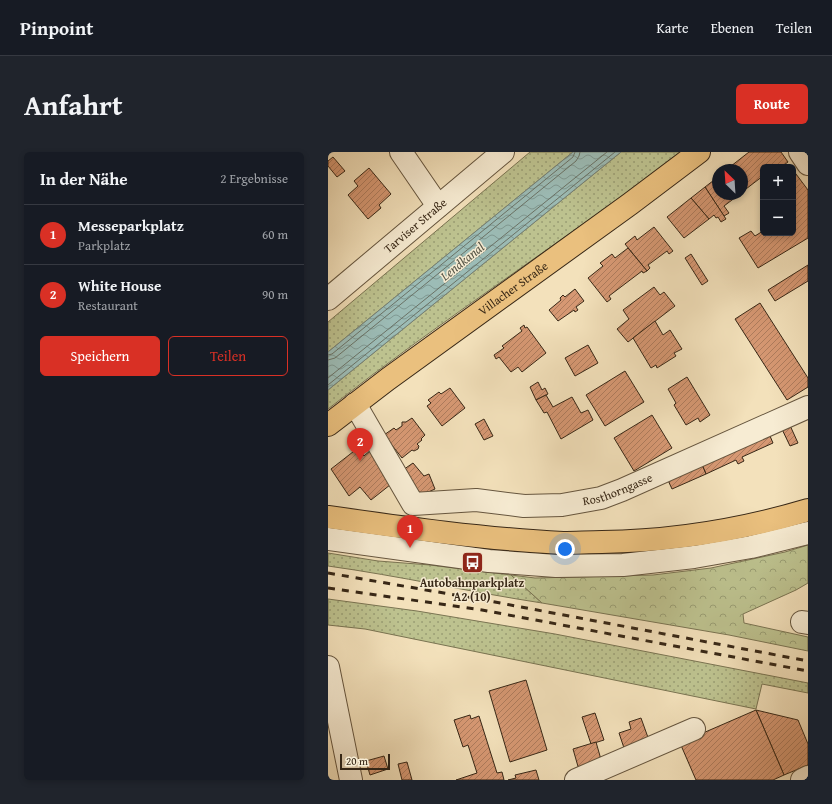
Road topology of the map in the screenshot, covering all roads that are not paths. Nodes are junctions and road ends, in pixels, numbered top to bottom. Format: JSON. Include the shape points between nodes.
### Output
{"nodes":[{"id":1,"x":401,"y":152,"type":"edge"},
{"id":2,"x":503,"y":152,"type":"edge"},
{"id":3,"x":699,"y":152,"type":"edge"},
{"id":4,"x":800,"y":152,"type":"edge"},
{"id":5,"x":808,"y":164,"type":"edge"},
{"id":6,"x":438,"y":206,"type":"junction"},
{"id":7,"x":328,"y":299,"type":"edge"},
{"id":8,"x":355,"y":404,"type":"junction"},
{"id":9,"x":808,"y":407,"type":"edge"},
{"id":10,"x":328,"y":425,"type":"edge"},
{"id":11,"x":808,"y":510,"type":"edge"},
{"id":12,"x":328,"y":517,"type":"edge"},
{"id":13,"x":808,"y":533,"type":"edge"},
{"id":14,"x":328,"y":539,"type":"edge"},
{"id":15,"x":328,"y":667,"type":"edge"},
{"id":16,"x":694,"y":729,"type":"dead end"},
{"id":17,"x":808,"y":778,"type":"edge"},
{"id":18,"x":351,"y":780,"type":"edge"},
{"id":19,"x":576,"y":780,"type":"edge"},
{"id":20,"x":802,"y":780,"type":"edge"}],
"edges":[{"from":1,"to":6,"type":"street"},
{"from":2,"to":6,"type":"street","name":"Tarviser Straße"},
{"from":3,"to":8,"type":"main road","name":"Villacher Straße"},
{"from":4,"to":5,"type":"street"},
{"from":6,"to":7,"type":"street","name":"Tarviser Straße"},
{"from":8,"to":9,"type":"street","name":"Rosthorngasse","via":[[413,504],[476,500],[524,506],[562,505],[600,498]]},
{"from":8,"to":10,"type":"main road","name":"Villacher Straße"},
{"from":11,"to":12,"type":"main road","via":[[716,532],[638,541],[564,543],[461,535]]},
{"from":13,"to":14,"type":"street","via":[[694,557],[623,565],[556,566],[489,561]]},
{"from":15,"to":18,"type":"street"},
{"from":16,"to":19,"type":"street"},
{"from":17,"to":20,"type":"street"}]}
